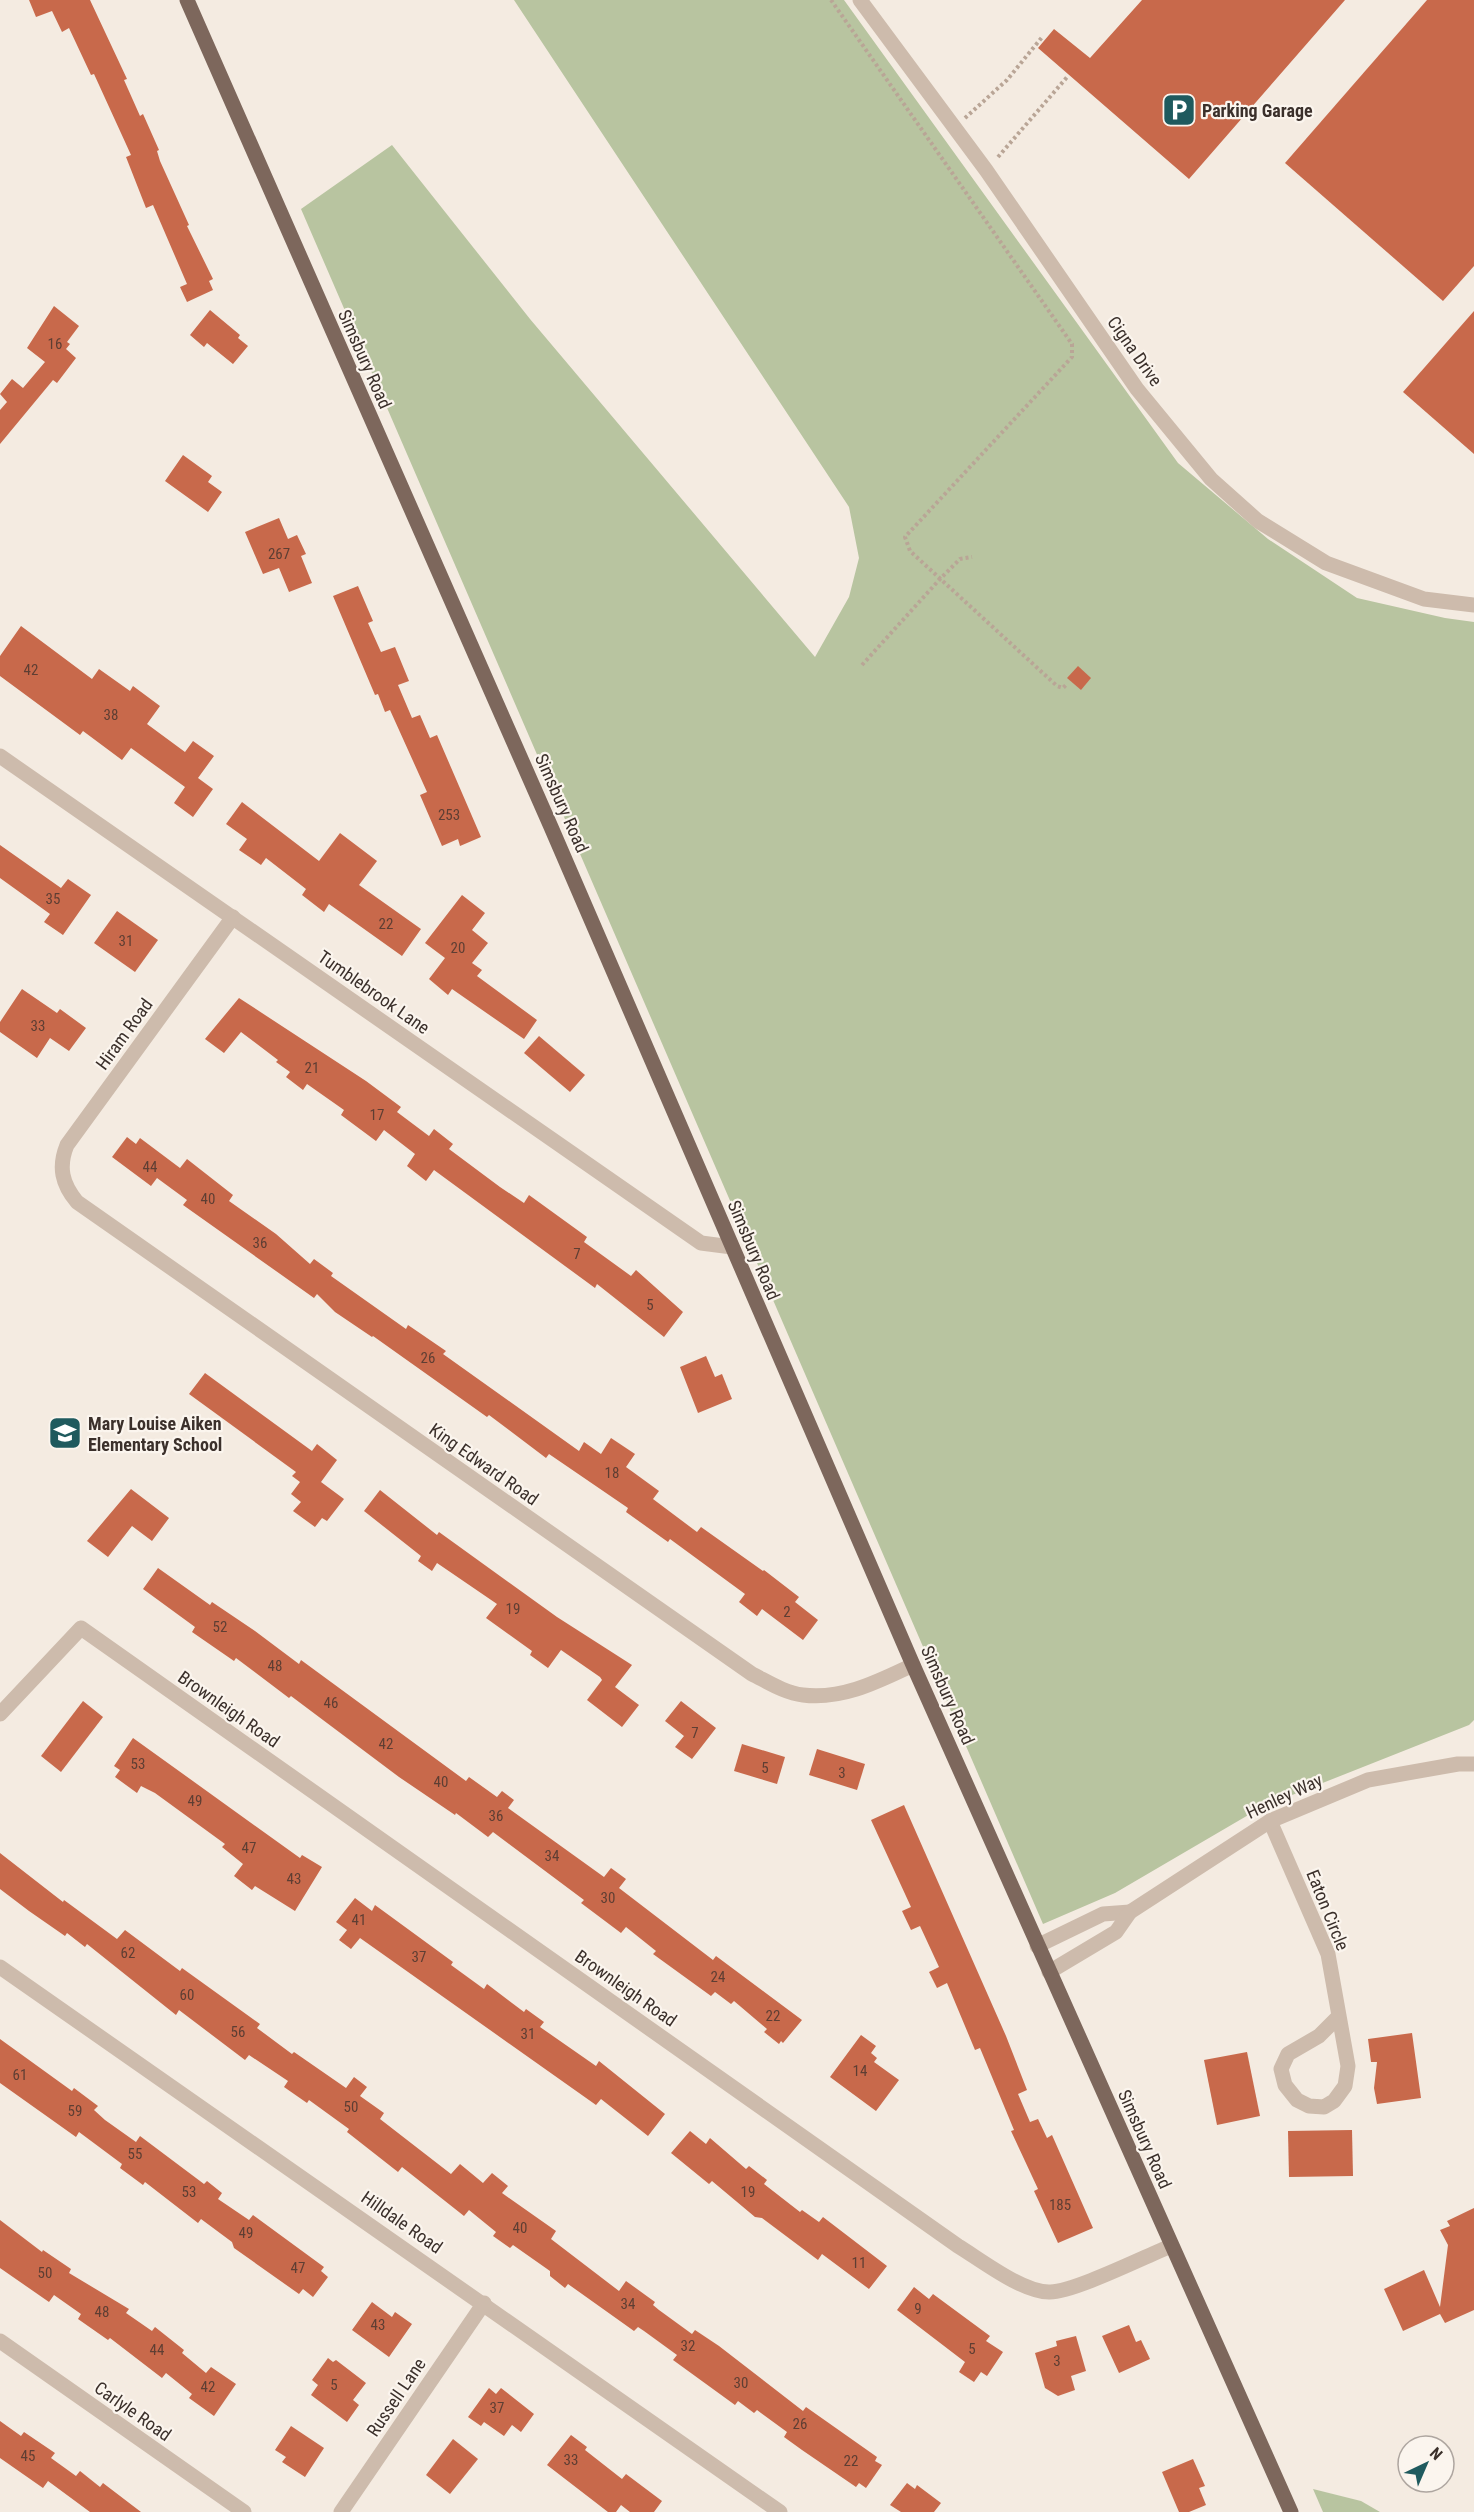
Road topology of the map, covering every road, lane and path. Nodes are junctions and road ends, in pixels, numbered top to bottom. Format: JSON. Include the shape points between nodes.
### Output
{"nodes":[{"id":1,"x":187,"y":0,"type":"edge"},
{"id":2,"x":831,"y":0,"type":"edge"},
{"id":3,"x":860,"y":0,"type":"edge"},
{"id":4,"x":1043,"y":36,"type":"dead end"},
{"id":5,"x":1068,"y":76,"type":"dead end"},
{"id":6,"x":955,"y":127,"type":"junction"},
{"id":7,"x":934,"y":147,"type":"junction"},
{"id":8,"x":986,"y":170,"type":"junction"},
{"id":9,"x":966,"y":193,"type":"junction"},
{"id":10,"x":972,"y":557,"type":"dead end"},
{"id":11,"x":940,"y":579,"type":"junction"},
{"id":12,"x":1474,"y":605,"type":"edge"},
{"id":13,"x":862,"y":665,"type":"dead end"},
{"id":14,"x":1067,"y":684,"type":"dead end"},
{"id":15,"x":0,"y":756,"type":"edge"},
{"id":16,"x":233,"y":917,"type":"junction"},
{"id":17,"x":63,"y":1179,"type":"joint"},
{"id":18,"x":732,"y":1248,"type":"junction"},
{"id":19,"x":913,"y":1665,"type":"junction"},
{"id":20,"x":0,"y":1714,"type":"edge"},
{"id":21,"x":1474,"y":1764,"type":"edge"},
{"id":22,"x":1270,"y":1821,"type":"junction"},
{"id":23,"x":1130,"y":1912,"type":"junction"},
{"id":24,"x":1037,"y":1946,"type":"junction"},
{"id":25,"x":0,"y":1967,"type":"edge"},
{"id":26,"x":1049,"y":1972,"type":"junction"},
{"id":27,"x":1338,"y":2017,"type":"junction"},
{"id":28,"x":1171,"y":2246,"type":"junction"},
{"id":29,"x":484,"y":2303,"type":"junction"},
{"id":30,"x":0,"y":2341,"type":"edge"},
{"id":31,"x":244,"y":2512,"type":"edge"},
{"id":32,"x":341,"y":2512,"type":"edge"},
{"id":33,"x":780,"y":2512,"type":"edge"},
{"id":34,"x":1291,"y":2512,"type":"edge"}],
"edges":[{"from":1,"to":18,"type":"main road","name":"Simsbury Road"},
{"from":2,"to":7,"type":"path"},
{"from":3,"to":6,"type":"street","name":"Cigna Drive"},
{"from":4,"to":6,"type":"path","via":[[1007,80]]},
{"from":5,"to":8,"type":"path"},
{"from":6,"to":7,"type":"path"},
{"from":6,"to":8,"type":"street","name":"Cigna Drive"},
{"from":7,"to":9,"type":"path"},
{"from":8,"to":9,"type":"path"},
{"from":8,"to":12,"type":"street","name":"Cigna Drive","via":[[1137,389],[1211,480],[1258,521],[1326,563],[1424,599]]},
{"from":9,"to":11,"type":"path","via":[[1067,335],[1074,352],[904,537],[910,551]]},
{"from":10,"to":11,"type":"path","via":[[960,560]]},
{"from":11,"to":13,"type":"path"},
{"from":11,"to":14,"type":"path","via":[[1057,686]]},
{"from":15,"to":16,"type":"street","name":"Tumblebrook Lane"},
{"from":16,"to":17,"type":"street","name":"Hiram Road","via":[[67,1145],[62,1156]]},
{"from":16,"to":18,"type":"street","name":"Tumblebrook Lane","via":[[701,1243]]},
{"from":17,"to":19,"type":"street","name":"King Edward Road","via":[[68,1191],[88,1211],[752,1674],[802,1695],[828,1696],[852,1692]]},
{"from":18,"to":19,"type":"main road","name":"Simsbury Road"},
{"from":19,"to":24,"type":"main road","name":"Simsbury Road"},
{"from":20,"to":28,"type":"street","name":"Brownleigh Road","via":[[81,1628],[993,2268],[1049,2292],[1075,2286]]},
{"from":21,"to":22,"type":"street","name":"Henley Way","via":[[1368,1780]]},
{"from":22,"to":23,"type":"street","name":"Henley Way"},
{"from":22,"to":27,"type":"street","name":"Eaton Circle","via":[[1328,1954]]},
{"from":23,"to":24,"type":"street","name":"Henley Way","via":[[1103,1914]]},
{"from":23,"to":26,"type":"street","name":"Henley Way","via":[[1116,1932]]},
{"from":24,"to":26,"type":"main road","name":"Simsbury Road"},
{"from":25,"to":29,"type":"street","name":"Hilldale Road"},
{"from":26,"to":28,"type":"main road","name":"Simsbury Road"},
{"from":27,"to":27,"type":"street","name":"Eaton Circle","via":[[1348,2066],[1346,2086],[1324,2107],[1309,2106],[1297,2100],[1285,2085],[1281,2069],[1288,2054],[1319,2036]]},
{"from":28,"to":34,"type":"main road","name":"Simsbury Road"},
{"from":29,"to":32,"type":"street","name":"Russell Lane"},
{"from":29,"to":33,"type":"street","name":"Hilldale Road"},
{"from":30,"to":31,"type":"street","name":"Carlyle Road"}]}
